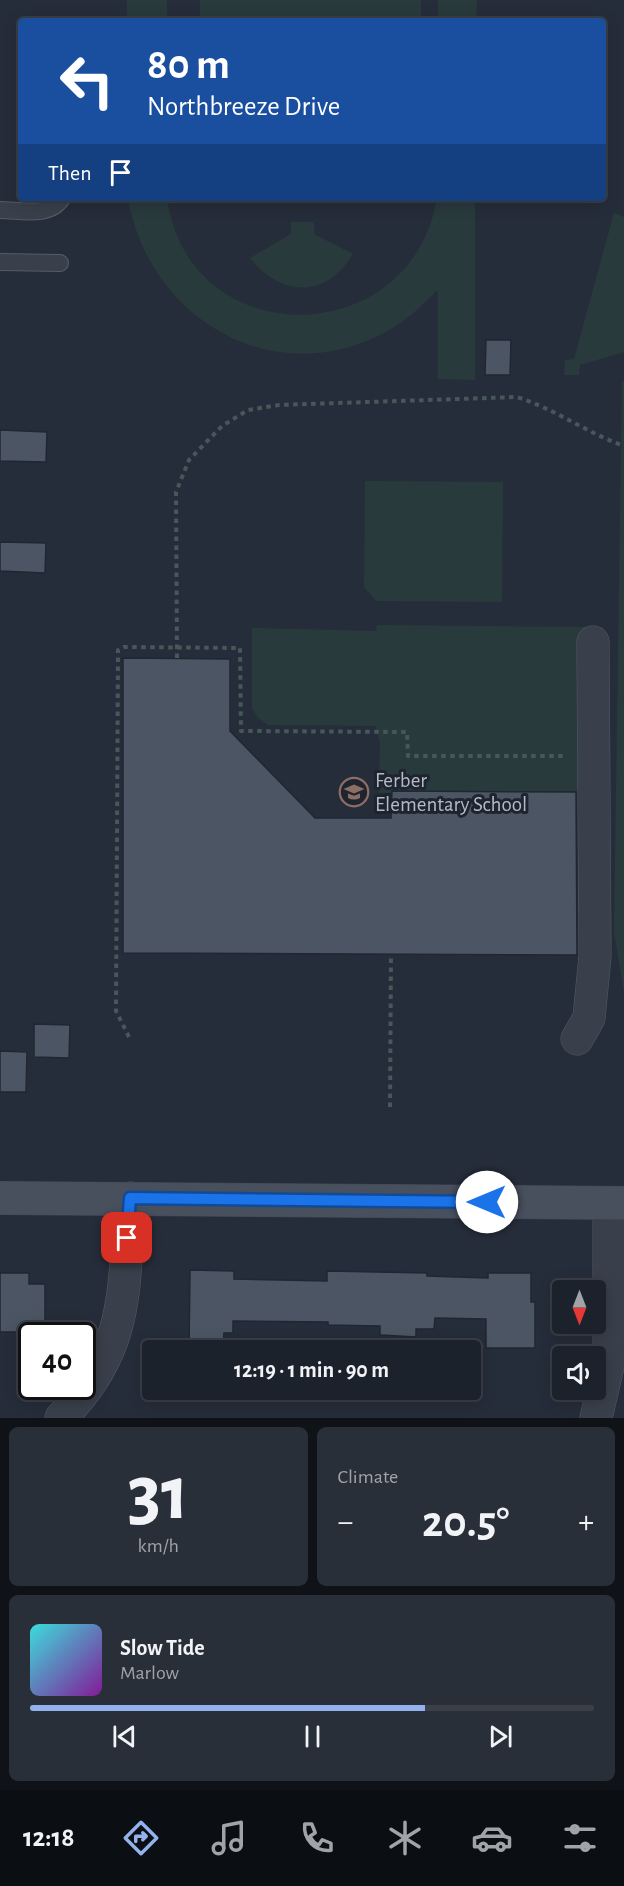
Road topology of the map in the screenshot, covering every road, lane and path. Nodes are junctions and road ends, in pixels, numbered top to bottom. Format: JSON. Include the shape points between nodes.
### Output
{"nodes":[{"id":1,"x":60,"y":201,"type":"edge"},
{"id":2,"x":0,"y":210,"type":"edge"},
{"id":3,"x":0,"y":262,"type":"edge"},
{"id":4,"x":60,"y":263,"type":"dead end"},
{"id":5,"x":624,"y":446,"type":"edge"},
{"id":6,"x":593,"y":642,"type":"dead end"},
{"id":7,"x":176,"y":647,"type":"junction"},
{"id":8,"x":177,"y":658,"type":"dead end"},
{"id":9,"x":592,"y":756,"type":"junction"},
{"id":10,"x":391,"y":954,"type":"dead end"},
{"id":11,"x":129,"y":1037,"type":"dead end"},
{"id":12,"x":577,"y":1039,"type":"dead end"},
{"id":13,"x":390,"y":1107,"type":"dead end"},
{"id":14,"x":0,"y":1198,"type":"edge"},
{"id":15,"x":130,"y":1198,"type":"junction"},
{"id":16,"x":616,"y":1203,"type":"edge"},
{"id":17,"x":61,"y":1418,"type":"edge"},
{"id":18,"x":596,"y":1418,"type":"edge"}],
"edges":[{"from":1,"to":2,"type":"lane","via":[[45,211]]},
{"from":3,"to":4,"type":"lane"},
{"from":5,"to":7,"type":"path","via":[[517,397],[279,405],[248,410],[222,426],[189,460],[176,492]]},
{"from":6,"to":9,"type":"street"},
{"from":7,"to":8,"type":"path"},
{"from":7,"to":9,"type":"path","via":[[240,648],[241,731],[407,732],[408,756]]},
{"from":7,"to":11,"type":"path","via":[[124,647],[116,657],[116,1011]]},
{"from":9,"to":12,"type":"street","via":[[595,956],[589,1017]]},
{"from":10,"to":13,"type":"path"},
{"from":14,"to":15,"type":"street"},
{"from":15,"to":16,"type":"street"},
{"from":15,"to":17,"type":"street","via":[[124,1299],[119,1320],[107,1355],[89,1387]]},
{"from":16,"to":18,"type":"street","via":[[609,1362]]}]}
